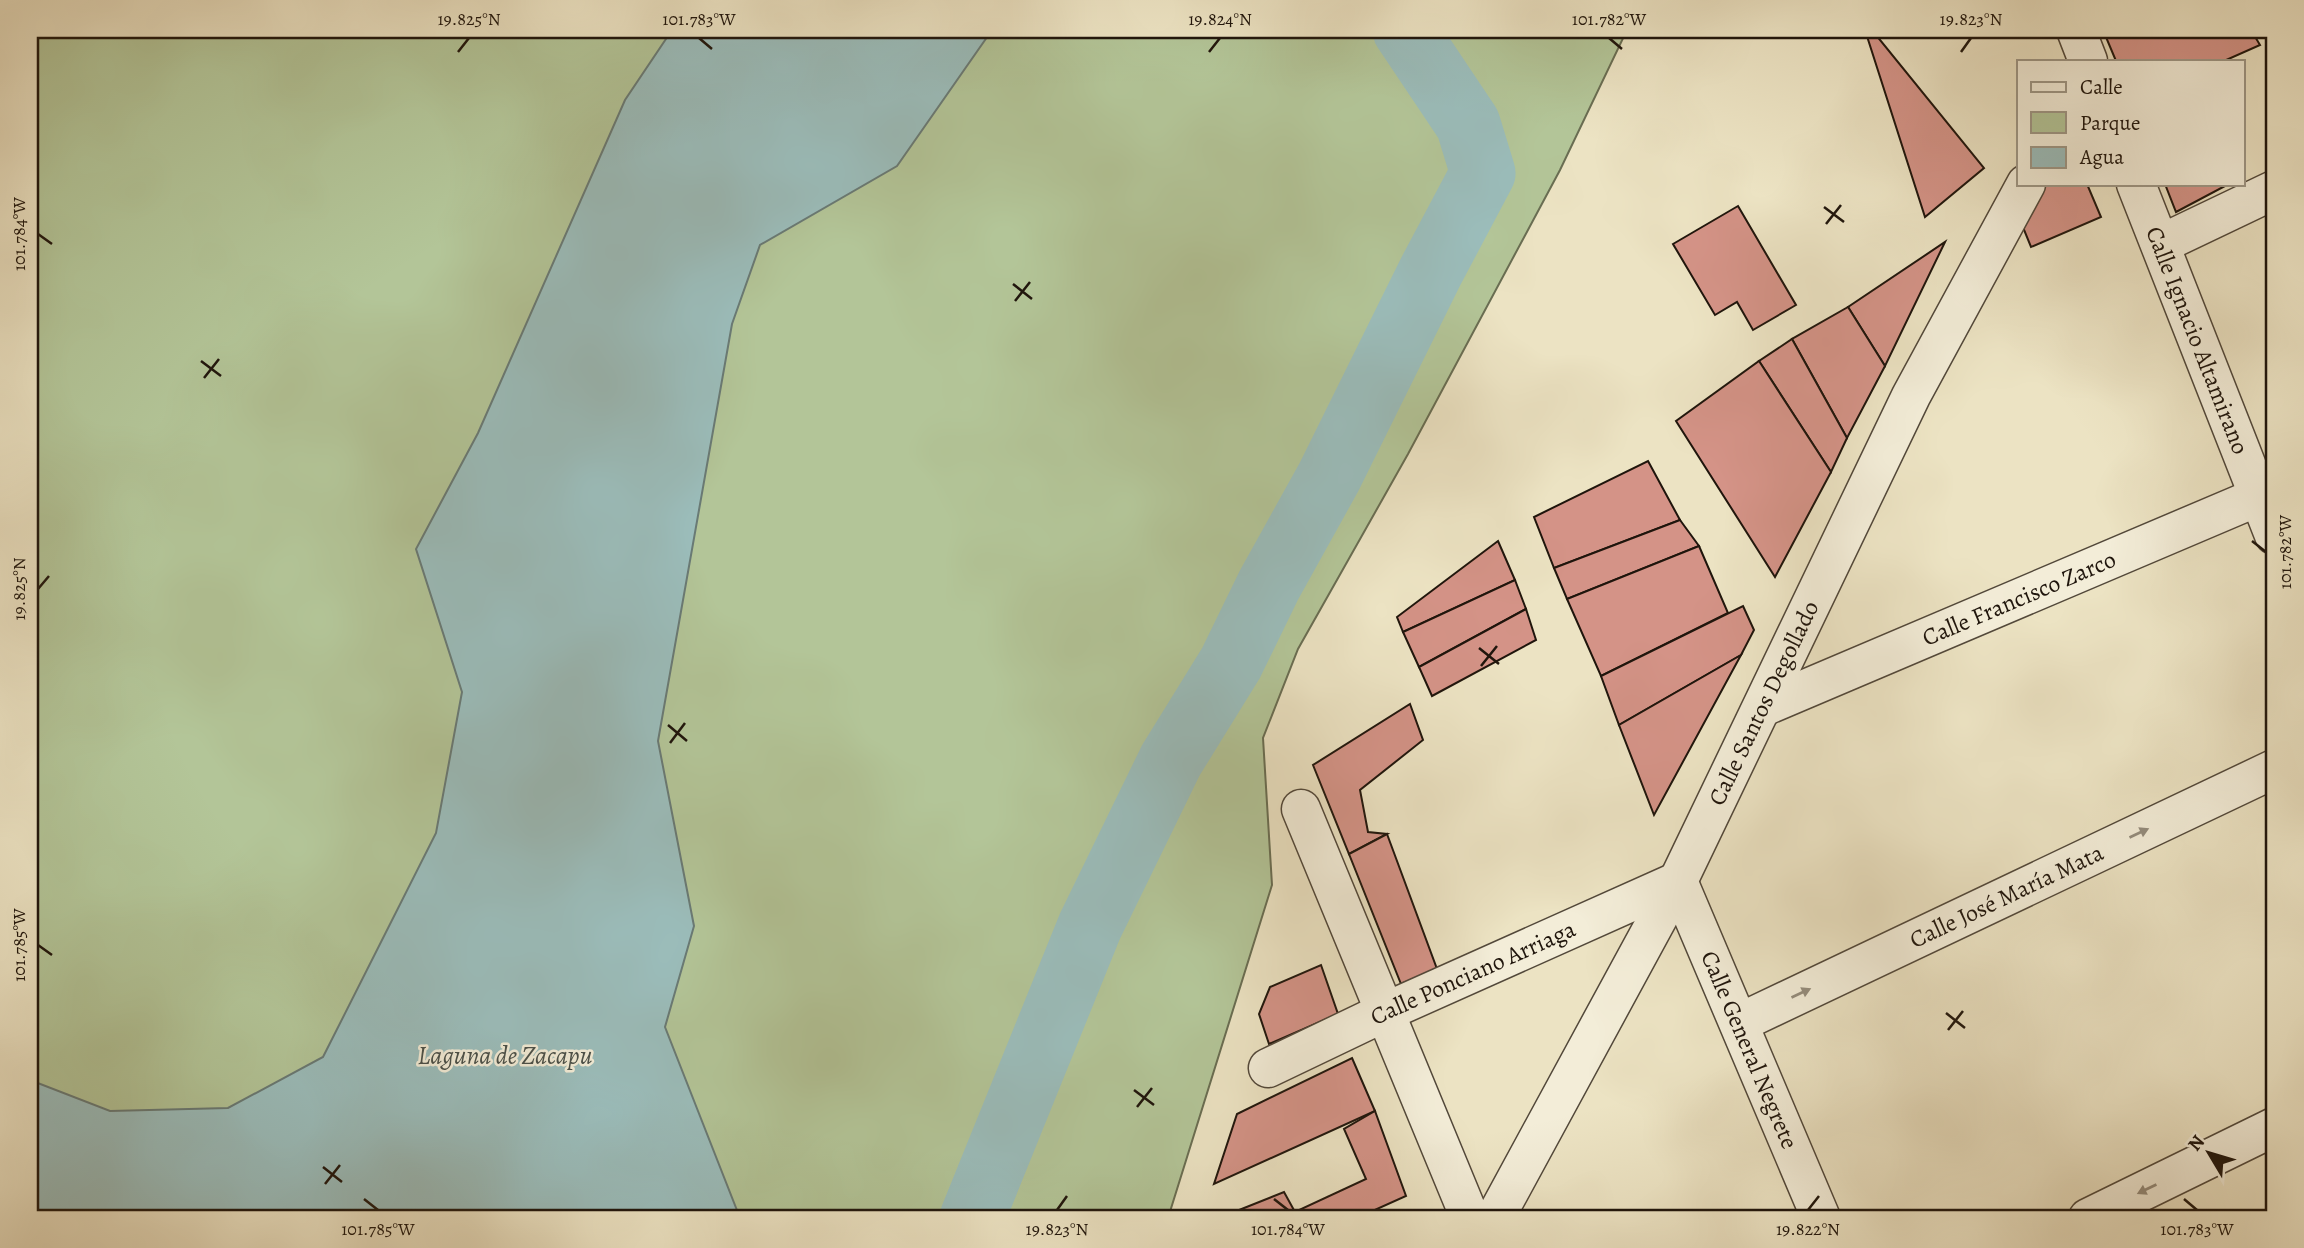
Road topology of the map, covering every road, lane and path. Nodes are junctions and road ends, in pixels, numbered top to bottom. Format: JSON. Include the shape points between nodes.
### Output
{"nodes":[{"id":1,"x":2068,"y":30,"type":"edge"},
{"id":2,"x":2076,"y":30,"type":"edge"},
{"id":3,"x":2071,"y":60,"type":"edge"},
{"id":4,"x":2088,"y":60,"type":"edge"},
{"id":5,"x":2024,"y":186,"type":"edge"},
{"id":6,"x":2137,"y":186,"type":"edge"},
{"id":7,"x":2274,"y":190,"type":"edge"},
{"id":8,"x":2161,"y":244,"type":"junction"},
{"id":9,"x":2267,"y":494,"type":"edge"},
{"id":10,"x":2274,"y":535,"type":"edge"},
{"id":11,"x":1763,"y":707,"type":"junction"},
{"id":12,"x":2274,"y":769,"type":"edge"},
{"id":13,"x":1301,"y":809,"type":"dead end"},
{"id":14,"x":1678,"y":881,"type":"junction"},
{"id":15,"x":1385,"y":1012,"type":"junction"},
{"id":16,"x":1739,"y":1023,"type":"junction"},
{"id":17,"x":1268,"y":1068,"type":"dead end"},
{"id":18,"x":2274,"y":1127,"type":"edge"},
{"id":19,"x":1470,"y":1218,"type":"edge"},
{"id":20,"x":1495,"y":1218,"type":"edge"},
{"id":21,"x":1821,"y":1218,"type":"edge"},
{"id":22,"x":2088,"y":1218,"type":"edge"}],
"edges":[{"from":1,"to":3,"type":"street"},
{"from":2,"to":4,"type":"street"},
{"from":5,"to":11,"type":"street","name":"Calle Santos Degollado","via":[[1912,396]]},
{"from":6,"to":8,"type":"street","name":"Calle Ignacio Altamirano"},
{"from":7,"to":8,"type":"street"},
{"from":8,"to":9,"type":"street","name":"Calle Ignacio Altamirano"},
{"from":9,"to":10,"type":"street","name":"Calle Ignacio Altamirano"},
{"from":9,"to":11,"type":"street","name":"Calle Francisco Zarco"},
{"from":11,"to":14,"type":"street","name":"Calle Santos Degollado"},
{"from":16,"to":12,"type":"street","name":"Calle José María Mata","one_way":true},
{"from":13,"to":15,"type":"street"},
{"from":14,"to":15,"type":"street","name":"Calle Ponciano Arriaga"},
{"from":14,"to":16,"type":"street","name":"Calle General Negrete"},
{"from":14,"to":20,"type":"street","name":"Calle Santos Degollado"},
{"from":15,"to":17,"type":"street","name":"Calle Ponciano Arriaga"},
{"from":15,"to":19,"type":"street"},
{"from":16,"to":21,"type":"street","name":"Calle General Negrete"},
{"from":18,"to":22,"type":"street","one_way":true}]}
